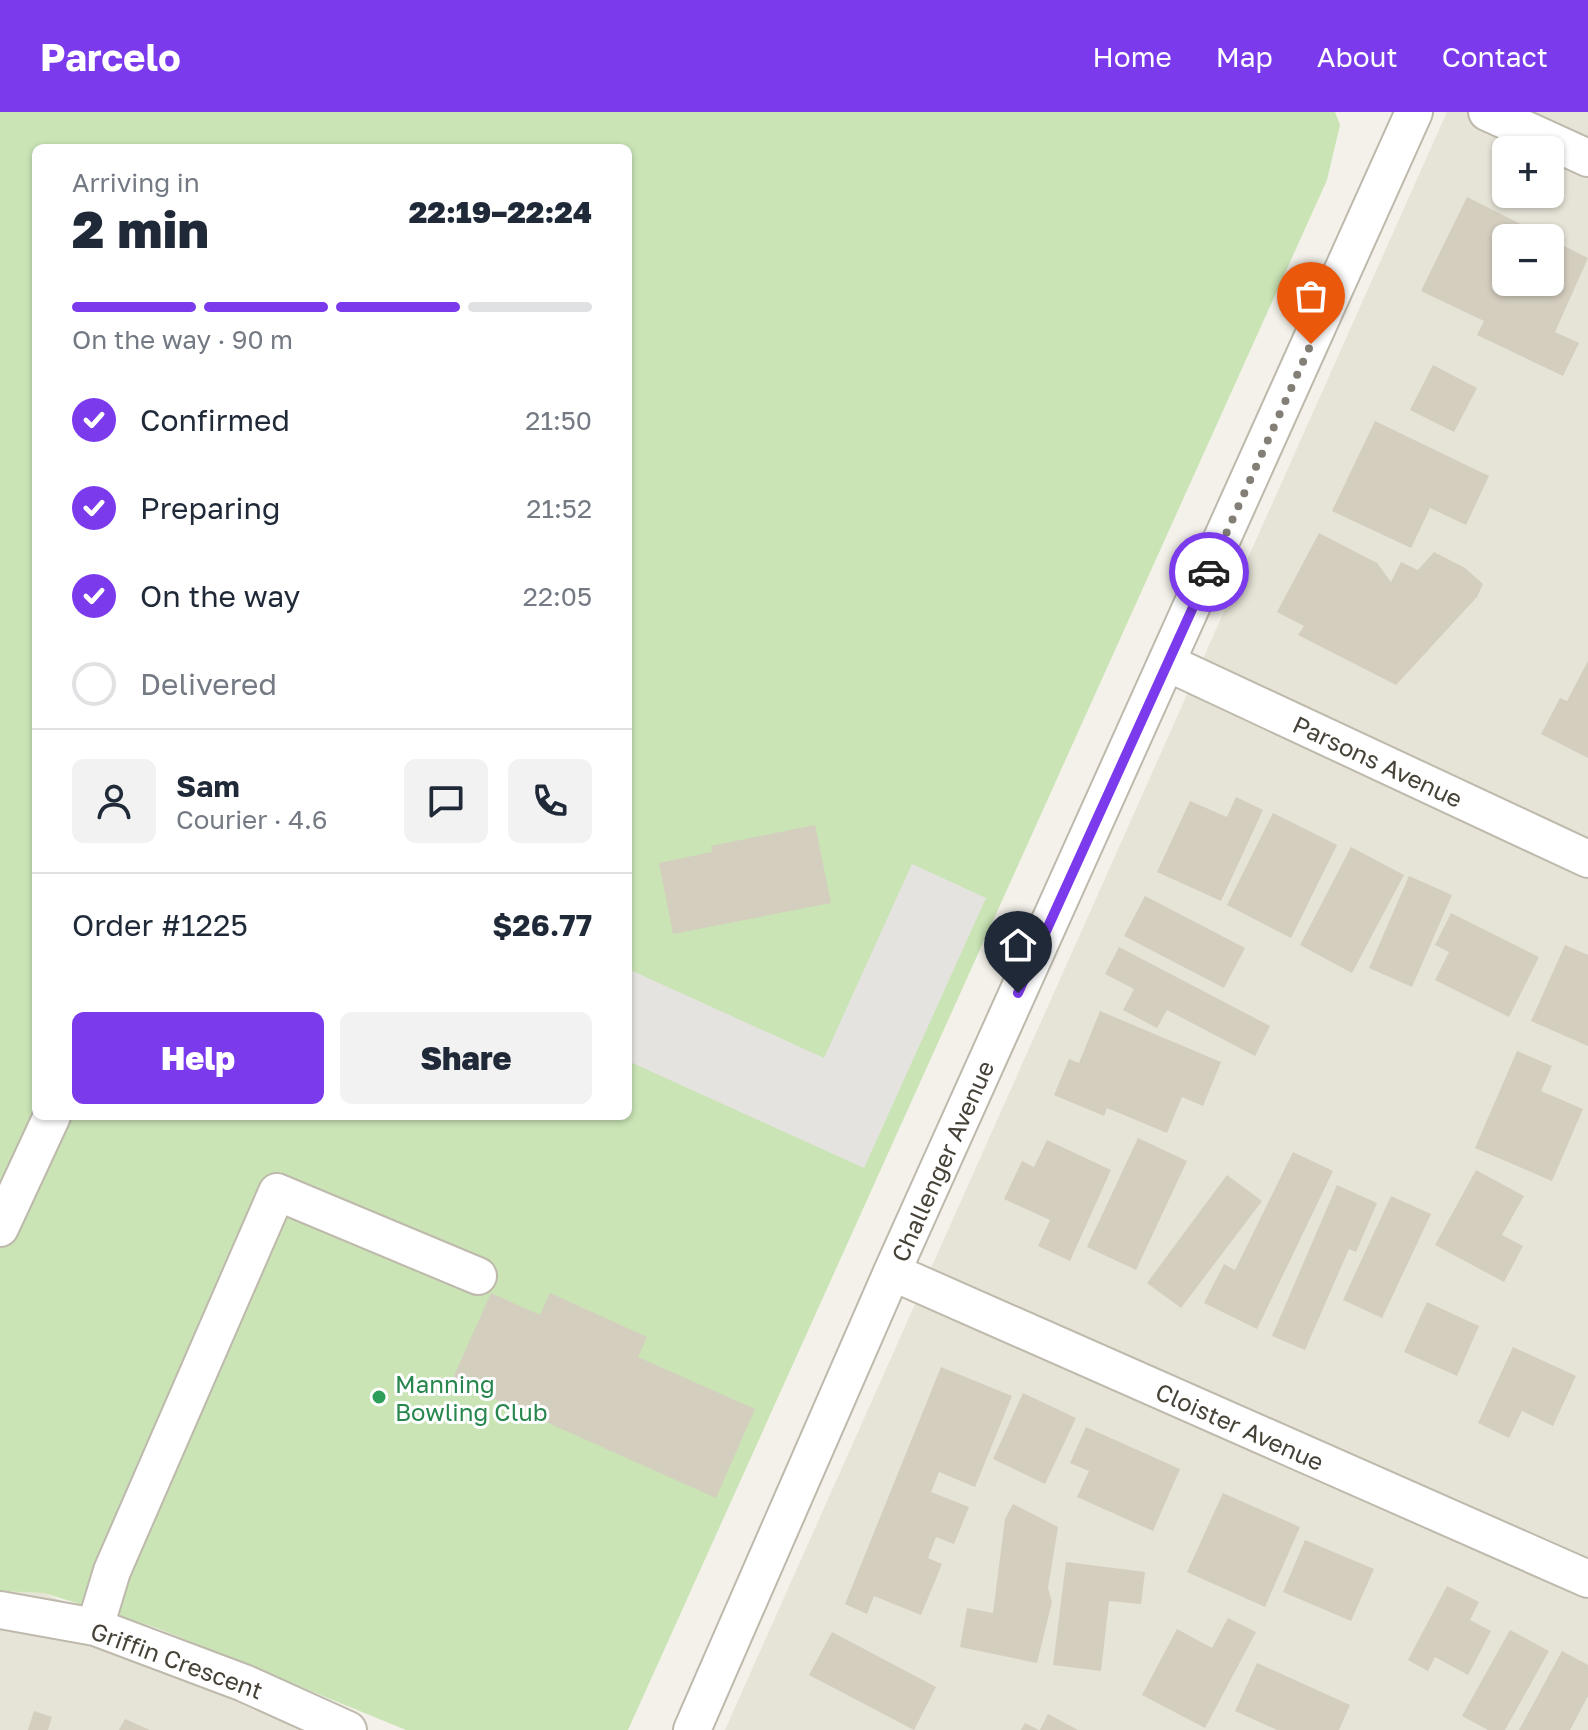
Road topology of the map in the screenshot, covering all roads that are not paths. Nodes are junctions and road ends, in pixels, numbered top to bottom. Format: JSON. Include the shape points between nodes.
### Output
{"nodes":[{"id":1,"x":1414,"y":112,"type":"edge"},
{"id":2,"x":1487,"y":112,"type":"edge"},
{"id":3,"x":1588,"y":158,"type":"edge"},
{"id":4,"x":1168,"y":663,"type":"junction"},
{"id":5,"x":1588,"y":859,"type":"edge"},
{"id":6,"x":50,"y":1120,"type":"edge"},
{"id":7,"x":0,"y":1228,"type":"edge"},
{"id":8,"x":892,"y":1272,"type":"junction"},
{"id":9,"x":478,"y":1276,"type":"dead end"},
{"id":10,"x":1588,"y":1579,"type":"edge"},
{"id":11,"x":0,"y":1610,"type":"edge"},
{"id":12,"x":95,"y":1627,"type":"junction"},
{"id":13,"x":348,"y":1730,"type":"edge"},
{"id":14,"x":692,"y":1730,"type":"edge"}],
"edges":[{"from":1,"to":4,"type":"street","name":"Challenger Avenue"},
{"from":2,"to":3,"type":"street"},
{"from":4,"to":5,"type":"street","name":"Parsons Avenue"},
{"from":4,"to":8,"type":"street","name":"Challenger Avenue"},
{"from":6,"to":7,"type":"street"},
{"from":8,"to":10,"type":"street","name":"Cloister Avenue"},
{"from":8,"to":14,"type":"street","name":"Challenger Avenue"},
{"from":9,"to":12,"type":"street","via":[[277,1192],[112,1571]]},
{"from":11,"to":12,"type":"street","name":"Griffin Crescent"},
{"from":12,"to":13,"type":"street","name":"Griffin Crescent","via":[[244,1683]]}]}
